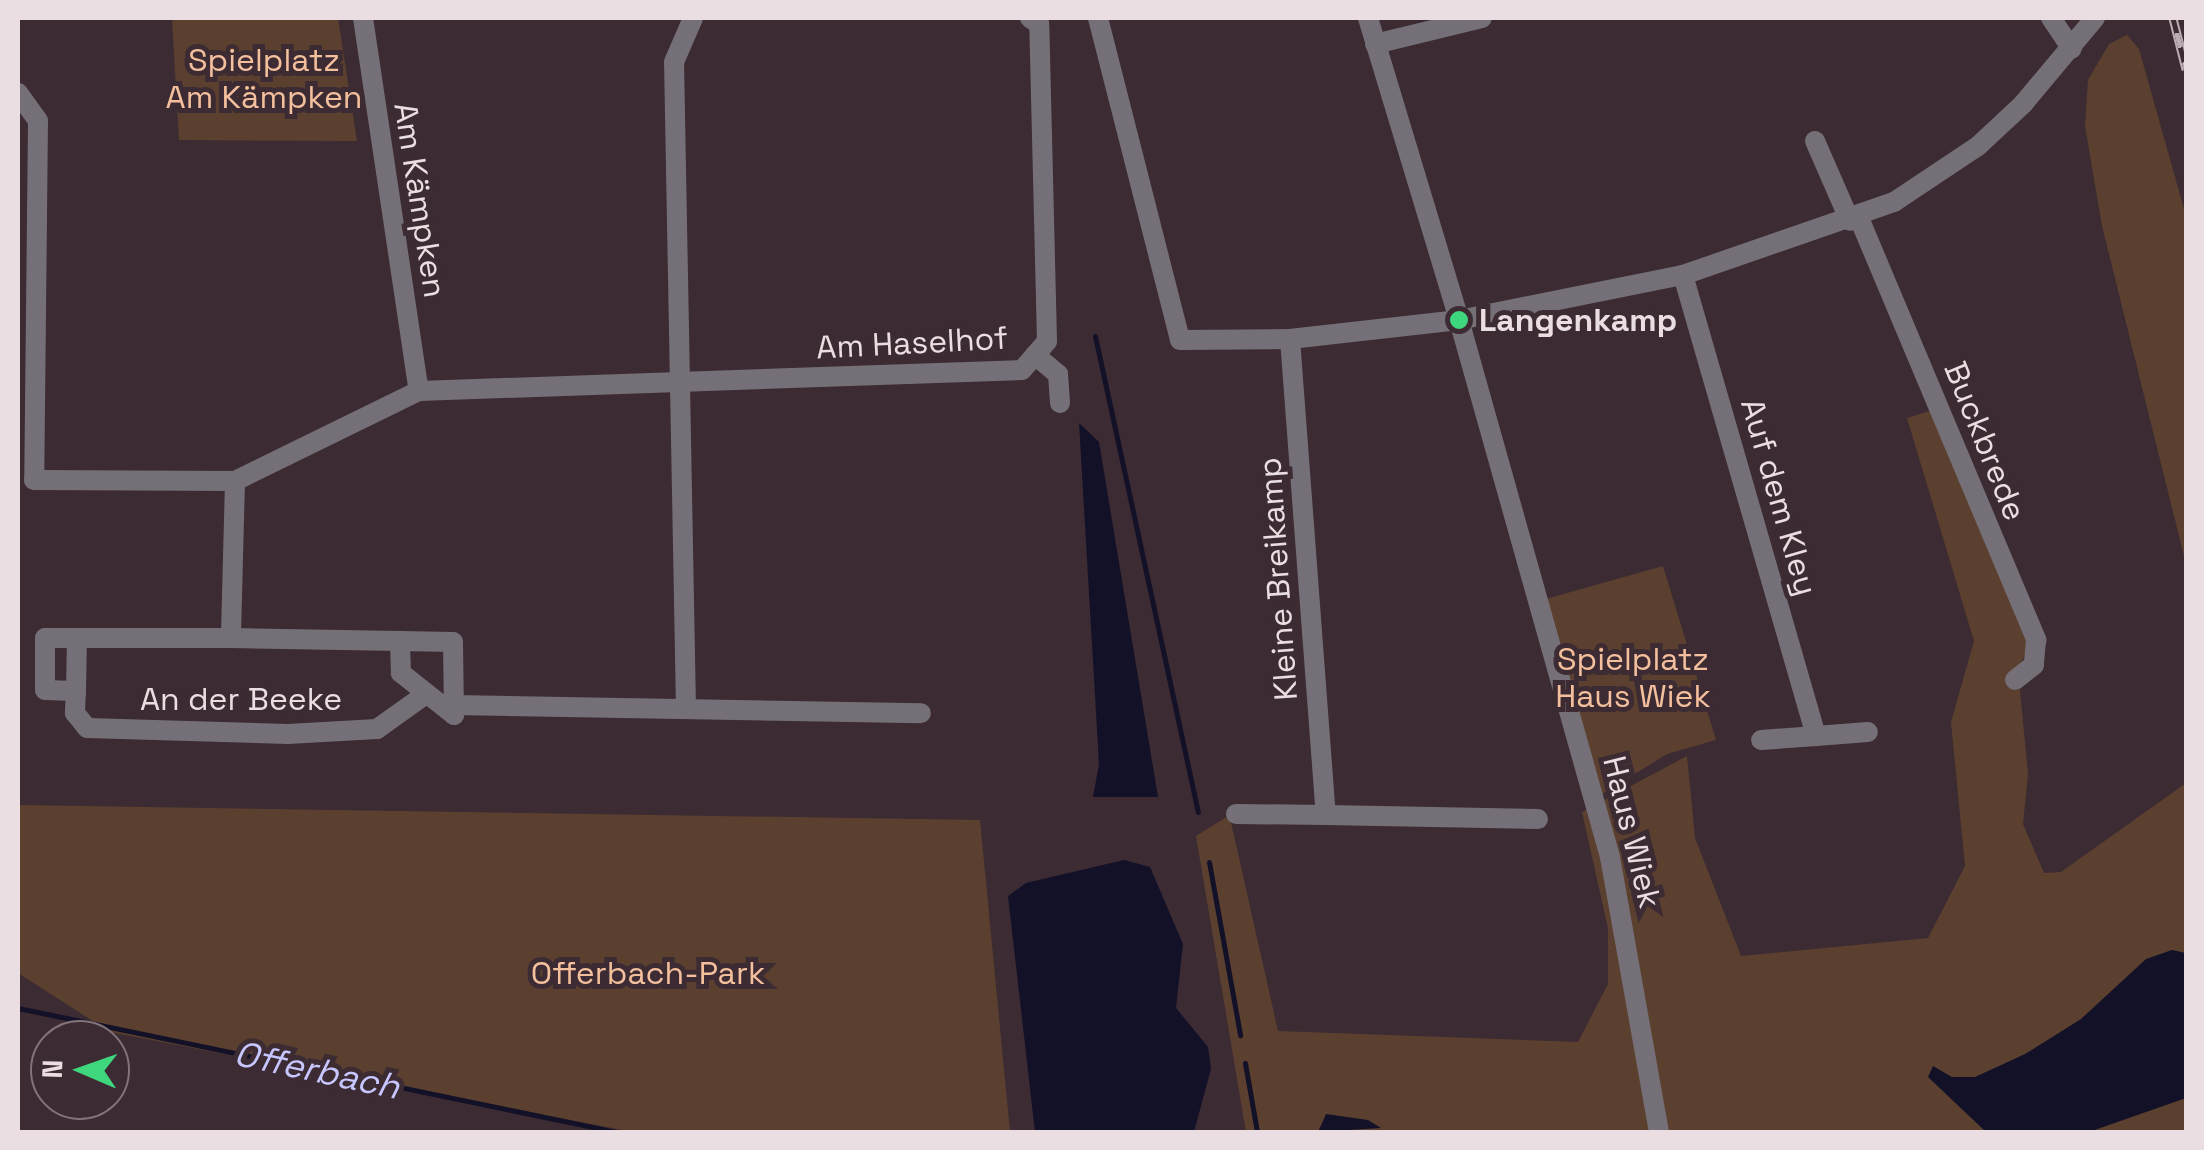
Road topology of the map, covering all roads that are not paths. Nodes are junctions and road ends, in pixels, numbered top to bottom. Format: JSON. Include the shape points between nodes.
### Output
{"nodes":[{"id":1,"x":363,"y":18,"type":"edge"},
{"id":2,"x":692,"y":18,"type":"edge"},
{"id":3,"x":1030,"y":18,"type":"edge"},
{"id":4,"x":1098,"y":18,"type":"edge"},
{"id":5,"x":1368,"y":18,"type":"edge"},
{"id":6,"x":1482,"y":18,"type":"edge"},
{"id":7,"x":2051,"y":18,"type":"edge"},
{"id":8,"x":2095,"y":18,"type":"edge"},
{"id":9,"x":1376,"y":44,"type":"junction"},
{"id":10,"x":2072,"y":49,"type":"junction"},
{"id":11,"x":18,"y":94,"type":"edge"},
{"id":12,"x":1815,"y":141,"type":"dead end"},
{"id":13,"x":1854,"y":220,"type":"junction"},
{"id":14,"x":1683,"y":276,"type":"junction"},
{"id":15,"x":1458,"y":320,"type":"junction"},
{"id":16,"x":1290,"y":339,"type":"junction"},
{"id":17,"x":1035,"y":355,"type":"junction"},
{"id":18,"x":681,"y":382,"type":"junction"},
{"id":19,"x":420,"y":391,"type":"junction"},
{"id":20,"x":1060,"y":403,"type":"dead end"},
{"id":21,"x":26,"y":480,"type":"edge"},
{"id":22,"x":235,"y":481,"type":"junction"},
{"id":23,"x":77,"y":638,"type":"junction"},
{"id":24,"x":232,"y":638,"type":"junction"},
{"id":25,"x":400,"y":642,"type":"junction"},
{"id":26,"x":2014,"y":680,"type":"dead end"},
{"id":27,"x":76,"y":690,"type":"junction"},
{"id":28,"x":426,"y":694,"type":"junction"},
{"id":29,"x":453,"y":705,"type":"junction"},
{"id":30,"x":686,"y":708,"type":"junction"},
{"id":31,"x":921,"y":713,"type":"dead end"},
{"id":32,"x":1868,"y":732,"type":"dead end"},
{"id":33,"x":1816,"y":736,"type":"junction"},
{"id":34,"x":1761,"y":740,"type":"dead end"},
{"id":35,"x":1236,"y":814,"type":"dead end"},
{"id":36,"x":1326,"y":814,"type":"junction"},
{"id":37,"x":1538,"y":819,"type":"dead end"},
{"id":38,"x":1660,"y":1132,"type":"edge"}],
"edges":[{"from":1,"to":19,"type":"street","name":"Am Kämpken"},
{"from":2,"to":18,"type":"street","via":[[674,62]]},
{"from":3,"to":17,"type":"street","name":"Am Haselhof","via":[[1038,24],[1046,244],[1047,341]]},
{"from":4,"to":16,"type":"street","via":[[1173,330],[1180,340],[1198,344]]},
{"from":5,"to":9,"type":"street"},
{"from":6,"to":9,"type":"street"},
{"from":7,"to":10,"type":"street"},
{"from":8,"to":10,"type":"street"},
{"from":9,"to":15,"type":"street"},
{"from":10,"to":13,"type":"street","via":[[1939,177]]},
{"from":11,"to":21,"type":"street","via":[[38,121]]},
{"from":12,"to":13,"type":"street"},
{"from":13,"to":14,"type":"street"},
{"from":13,"to":26,"type":"street","name":"Buckbrede","via":[[2036,640],[2034,665]]},
{"from":14,"to":15,"type":"street"},
{"from":14,"to":33,"type":"street","name":"Auf dem Kley"},
{"from":15,"to":16,"type":"street"},
{"from":15,"to":38,"type":"street","name":"Haus Wiek","via":[[1605,840]]},
{"from":16,"to":36,"type":"street","name":"Kleine Breikamp"},
{"from":17,"to":18,"type":"street","name":"Am Haselhof","via":[[1022,370]]},
{"from":17,"to":20,"type":"street","via":[[1058,374]]},
{"from":18,"to":19,"type":"street","name":"Am Haselhof"},
{"from":18,"to":30,"type":"street"},
{"from":19,"to":22,"type":"street"},
{"from":21,"to":22,"type":"street"},
{"from":22,"to":24,"type":"street","name":"An der Beeke"},
{"from":23,"to":24,"type":"street","name":"An der Beeke"},
{"from":23,"to":27,"type":"street","name":"An der Beeke"},
{"from":23,"to":27,"type":"street","via":[[46,638],[45,672],[45,690]]},
{"from":24,"to":25,"type":"street","name":"An der Beeke"},
{"from":25,"to":28,"type":"street","via":[[401,673]]},
{"from":25,"to":29,"type":"street","name":"An der Beeke","via":[[453,642]]},
{"from":27,"to":28,"type":"street","name":"An der Beeke","via":[[75,713],[87,728],[288,734],[378,729]]},
{"from":28,"to":29,"type":"street","via":[[454,715]]},
{"from":29,"to":30,"type":"street"},
{"from":30,"to":31,"type":"street"},
{"from":32,"to":33,"type":"street"},
{"from":33,"to":34,"type":"street"},
{"from":35,"to":36,"type":"street"},
{"from":36,"to":37,"type":"street"}]}
